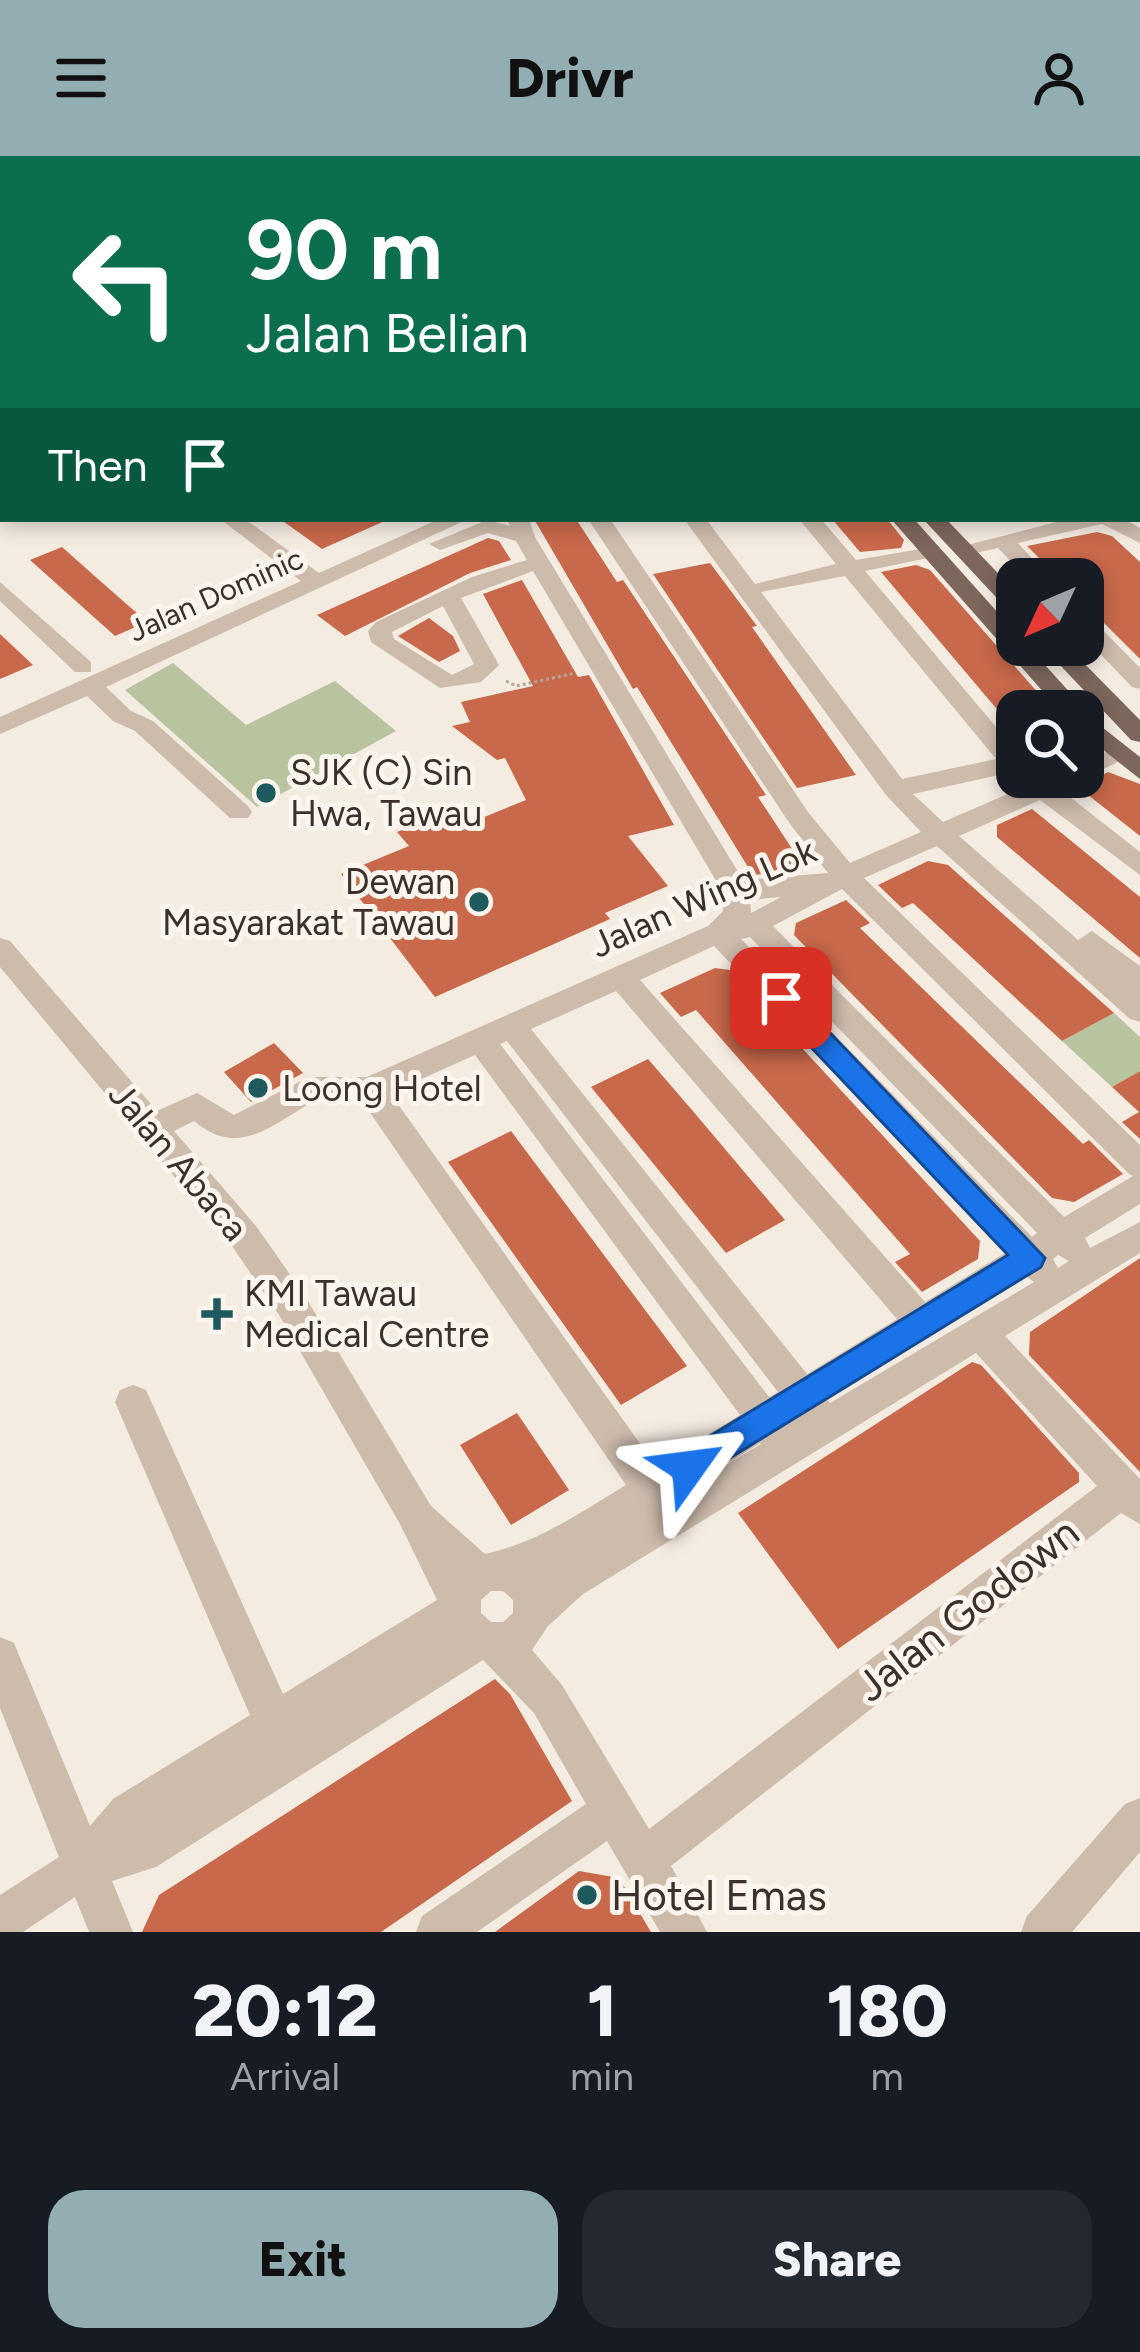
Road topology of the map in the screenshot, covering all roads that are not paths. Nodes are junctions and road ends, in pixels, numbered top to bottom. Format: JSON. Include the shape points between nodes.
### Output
{"nodes":[{"id":1,"x":235,"y":522,"type":"edge"},
{"id":2,"x":412,"y":522,"type":"edge"},
{"id":3,"x":449,"y":522,"type":"edge"},
{"id":4,"x":601,"y":522,"type":"edge"},
{"id":5,"x":696,"y":522,"type":"edge"},
{"id":6,"x":714,"y":522,"type":"edge"},
{"id":7,"x":812,"y":522,"type":"edge"},
{"id":8,"x":905,"y":522,"type":"edge"},
{"id":9,"x":937,"y":522,"type":"edge"},
{"id":10,"x":1083,"y":522,"type":"edge"},
{"id":11,"x":521,"y":528,"type":"edge"},
{"id":12,"x":1002,"y":539,"type":"junction"},
{"id":13,"x":963,"y":549,"type":"junction"},
{"id":14,"x":930,"y":551,"type":"junction"},
{"id":15,"x":1020,"y":558,"type":"edge"},
{"id":16,"x":540,"y":563,"type":"junction"},
{"id":17,"x":850,"y":568,"type":"junction"},
{"id":18,"x":309,"y":577,"type":"junction"},
{"id":19,"x":996,"y":584,"type":"edge"},
{"id":20,"x":764,"y":586,"type":"junction"},
{"id":21,"x":0,"y":589,"type":"edge"},
{"id":22,"x":964,"y":589,"type":"junction"},
{"id":23,"x":448,"y":596,"type":"junction"},
{"id":24,"x":278,"y":600,"type":"junction"},
{"id":25,"x":1104,"y":645,"type":"edge"},
{"id":26,"x":1073,"y":666,"type":"edge"},
{"id":27,"x":86,"y":676,"type":"junction"},
{"id":28,"x":1140,"y":682,"type":"edge"},
{"id":29,"x":1054,"y":690,"type":"edge"},
{"id":30,"x":0,"y":704,"type":"edge"},
{"id":31,"x":1109,"y":705,"type":"junction"},
{"id":32,"x":0,"y":726,"type":"edge"},
{"id":33,"x":1140,"y":734,"type":"edge"},
{"id":34,"x":996,"y":740,"type":"edge"},
{"id":35,"x":1111,"y":753,"type":"edge"},
{"id":36,"x":996,"y":767,"type":"edge"},
{"id":37,"x":906,"y":787,"type":"junction"},
{"id":38,"x":1014,"y":798,"type":"edge"},
{"id":39,"x":1062,"y":798,"type":"edge"},
{"id":40,"x":239,"y":812,"type":"dead end"},
{"id":41,"x":948,"y":830,"type":"junction"},
{"id":42,"x":1140,"y":866,"type":"edge"},
{"id":43,"x":845,"y":876,"type":"junction"},
{"id":44,"x":735,"y":889,"type":"junction"},
{"id":45,"x":754,"y":924,"type":"junction"},
{"id":46,"x":718,"y":933,"type":"junction"},
{"id":47,"x":0,"y":948,"type":"edge"},
{"id":48,"x":621,"y":977,"type":"junction"},
{"id":49,"x":1140,"y":982,"type":"edge"},
{"id":50,"x":1140,"y":1011,"type":"edge"},
{"id":51,"x":496,"y":1033,"type":"junction"},
{"id":52,"x":370,"y":1089,"type":"junction"},
{"id":53,"x":152,"y":1128,"type":"junction"},
{"id":54,"x":1140,"y":1165,"type":"edge"},
{"id":55,"x":1140,"y":1187,"type":"edge"},
{"id":56,"x":1140,"y":1236,"type":"edge"},
{"id":57,"x":1063,"y":1238,"type":"junction"},
{"id":58,"x":1030,"y":1258,"type":"junction"},
{"id":59,"x":1090,"y":1266,"type":"junction"},
{"id":60,"x":1057,"y":1286,"type":"junction"},
{"id":61,"x":922,"y":1324,"type":"junction"},
{"id":62,"x":980,"y":1333,"type":"junction"},
{"id":63,"x":133,"y":1402,"type":"dead end"},
{"id":64,"x":815,"y":1411,"type":"junction"},
{"id":65,"x":776,"y":1435,"type":"junction"},
{"id":66,"x":651,"y":1490,"type":"junction"},
{"id":67,"x":1132,"y":1497,"type":"edge"},
{"id":68,"x":498,"y":1610,"type":"junction"},
{"id":69,"x":0,"y":1657,"type":"edge"},
{"id":70,"x":275,"y":1723,"type":"junction"},
{"id":71,"x":613,"y":1811,"type":"junction"},
{"id":72,"x":1140,"y":1819,"type":"edge"},
{"id":73,"x":643,"y":1860,"type":"junction"},
{"id":74,"x":85,"y":1865,"type":"junction"},
{"id":75,"x":0,"y":1921,"type":"edge"},
{"id":76,"x":111,"y":1932,"type":"edge"},
{"id":77,"x":438,"y":1932,"type":"edge"},
{"id":78,"x":685,"y":1932,"type":"edge"},
{"id":79,"x":1042,"y":1932,"type":"edge"}],
"edges":[{"from":1,"to":18,"type":"street"},
{"from":2,"to":18,"type":"street","name":"Jalan Dominic"},
{"from":3,"to":18,"type":"street","name":"Jalan Dominic"},
{"from":4,"to":43,"type":"street"},
{"from":5,"to":37,"type":"street"},
{"from":6,"to":20,"type":"street"},
{"from":7,"to":17,"type":"street"},
{"from":8,"to":14,"type":"main road"},
{"from":9,"to":13,"type":"main road"},
{"from":10,"to":12,"type":"street"},
{"from":11,"to":16,"type":"street"},
{"from":11,"to":24,"type":"street","via":[[474,529],[321,597]]},
{"from":12,"to":13,"type":"street"},
{"from":12,"to":15,"type":"street"},
{"from":13,"to":19,"type":"main road"},
{"from":13,"to":22,"type":"main road","via":[[953,557]]},
{"from":14,"to":17,"type":"street"},
{"from":14,"to":22,"type":"main road"},
{"from":16,"to":23,"type":"street"},
{"from":16,"to":44,"type":"street"},
{"from":17,"to":20,"type":"street"},
{"from":17,"to":34,"type":"street"},
{"from":18,"to":24,"type":"street","name":"Jalan Dominic"},
{"from":18,"to":27,"type":"street","name":"Jalan Dominic"},
{"from":20,"to":37,"type":"street"},
{"from":21,"to":27,"type":"street"},
{"from":22,"to":29,"type":"main road"},
{"from":23,"to":23,"type":"street","via":[[486,658],[484,670],[440,682],[379,638],[384,627]]},
{"from":24,"to":27,"type":"street","name":"Jalan Dominic"},
{"from":25,"to":28,"type":"street"},
{"from":26,"to":31,"type":"main road"},
{"from":27,"to":30,"type":"street","name":"Jalan Dominic"},
{"from":27,"to":32,"type":"street","name":"Jalan Dominic"},
{"from":27,"to":40,"type":"street"},
{"from":31,"to":33,"type":"main road"},
{"from":31,"to":35,"type":"main road","via":[[1131,744]]},
{"from":36,"to":37,"type":"street"},
{"from":37,"to":41,"type":"street"},
{"from":38,"to":41,"type":"street","name":"Jalan Wing Lok"},
{"from":39,"to":42,"type":"street"},
{"from":41,"to":43,"type":"street","name":"Jalan Wing Lok"},
{"from":41,"to":49,"type":"street"},
{"from":41,"to":50,"type":"street"},
{"from":43,"to":44,"type":"street"},
{"from":43,"to":45,"type":"street","name":"Jalan Wing Lok"},
{"from":43,"to":54,"type":"street"},
{"from":44,"to":46,"type":"street","via":[[737,914]]},
{"from":45,"to":46,"type":"street","name":"Jalan Wing Lok"},
{"from":45,"to":57,"type":"street"},
{"from":46,"to":48,"type":"street","name":"Jalan Wing Lok"},
{"from":46,"to":58,"type":"street"},
{"from":47,"to":53,"type":"street","name":"Jalan Abaca"},
{"from":48,"to":51,"type":"street","name":"Jalan Wing Lok"},
{"from":48,"to":61,"type":"street"},
{"from":51,"to":52,"type":"street","name":"Jalan Wing Lok"},
{"from":51,"to":64,"type":"street"},
{"from":51,"to":65,"type":"street"},
{"from":52,"to":53,"type":"street","via":[[310,1089],[238,1128],[197,1106]]},
{"from":52,"to":66,"type":"street"},
{"from":53,"to":68,"type":"street","name":"Jalan Abaca","via":[[244,1236],[413,1511]]},
{"from":55,"to":57,"type":"street"},
{"from":56,"to":59,"type":"street"},
{"from":57,"to":58,"type":"street"},
{"from":57,"to":59,"type":"street"},
{"from":58,"to":60,"type":"street"},
{"from":58,"to":61,"type":"street"},
{"from":59,"to":60,"type":"street"},
{"from":60,"to":62,"type":"street"},
{"from":61,"to":64,"type":"street"},
{"from":62,"to":64,"type":"street"},
{"from":62,"to":67,"type":"street","name":"Jalan Godown"},
{"from":63,"to":70,"type":"street"},
{"from":64,"to":65,"type":"street"},
{"from":65,"to":66,"type":"street"},
{"from":65,"to":68,"type":"street","via":[[569,1580]]},
{"from":66,"to":68,"type":"street","via":[[553,1551]]},
{"from":67,"to":73,"type":"street","name":"Jalan Godown"},
{"from":68,"to":70,"type":"street"},
{"from":68,"to":71,"type":"street","name":"Jalan Abaca"},
{"from":68,"to":74,"type":"street","via":[[141,1852]]},
{"from":69,"to":74,"type":"street"},
{"from":70,"to":74,"type":"street","via":[[128,1814]]},
{"from":71,"to":73,"type":"street","name":"Jalan Abaca"},
{"from":71,"to":77,"type":"street"},
{"from":72,"to":79,"type":"street"},
{"from":73,"to":78,"type":"street","name":"Jalan Abaca"},
{"from":74,"to":75,"type":"street"},
{"from":74,"to":76,"type":"street"}]}
